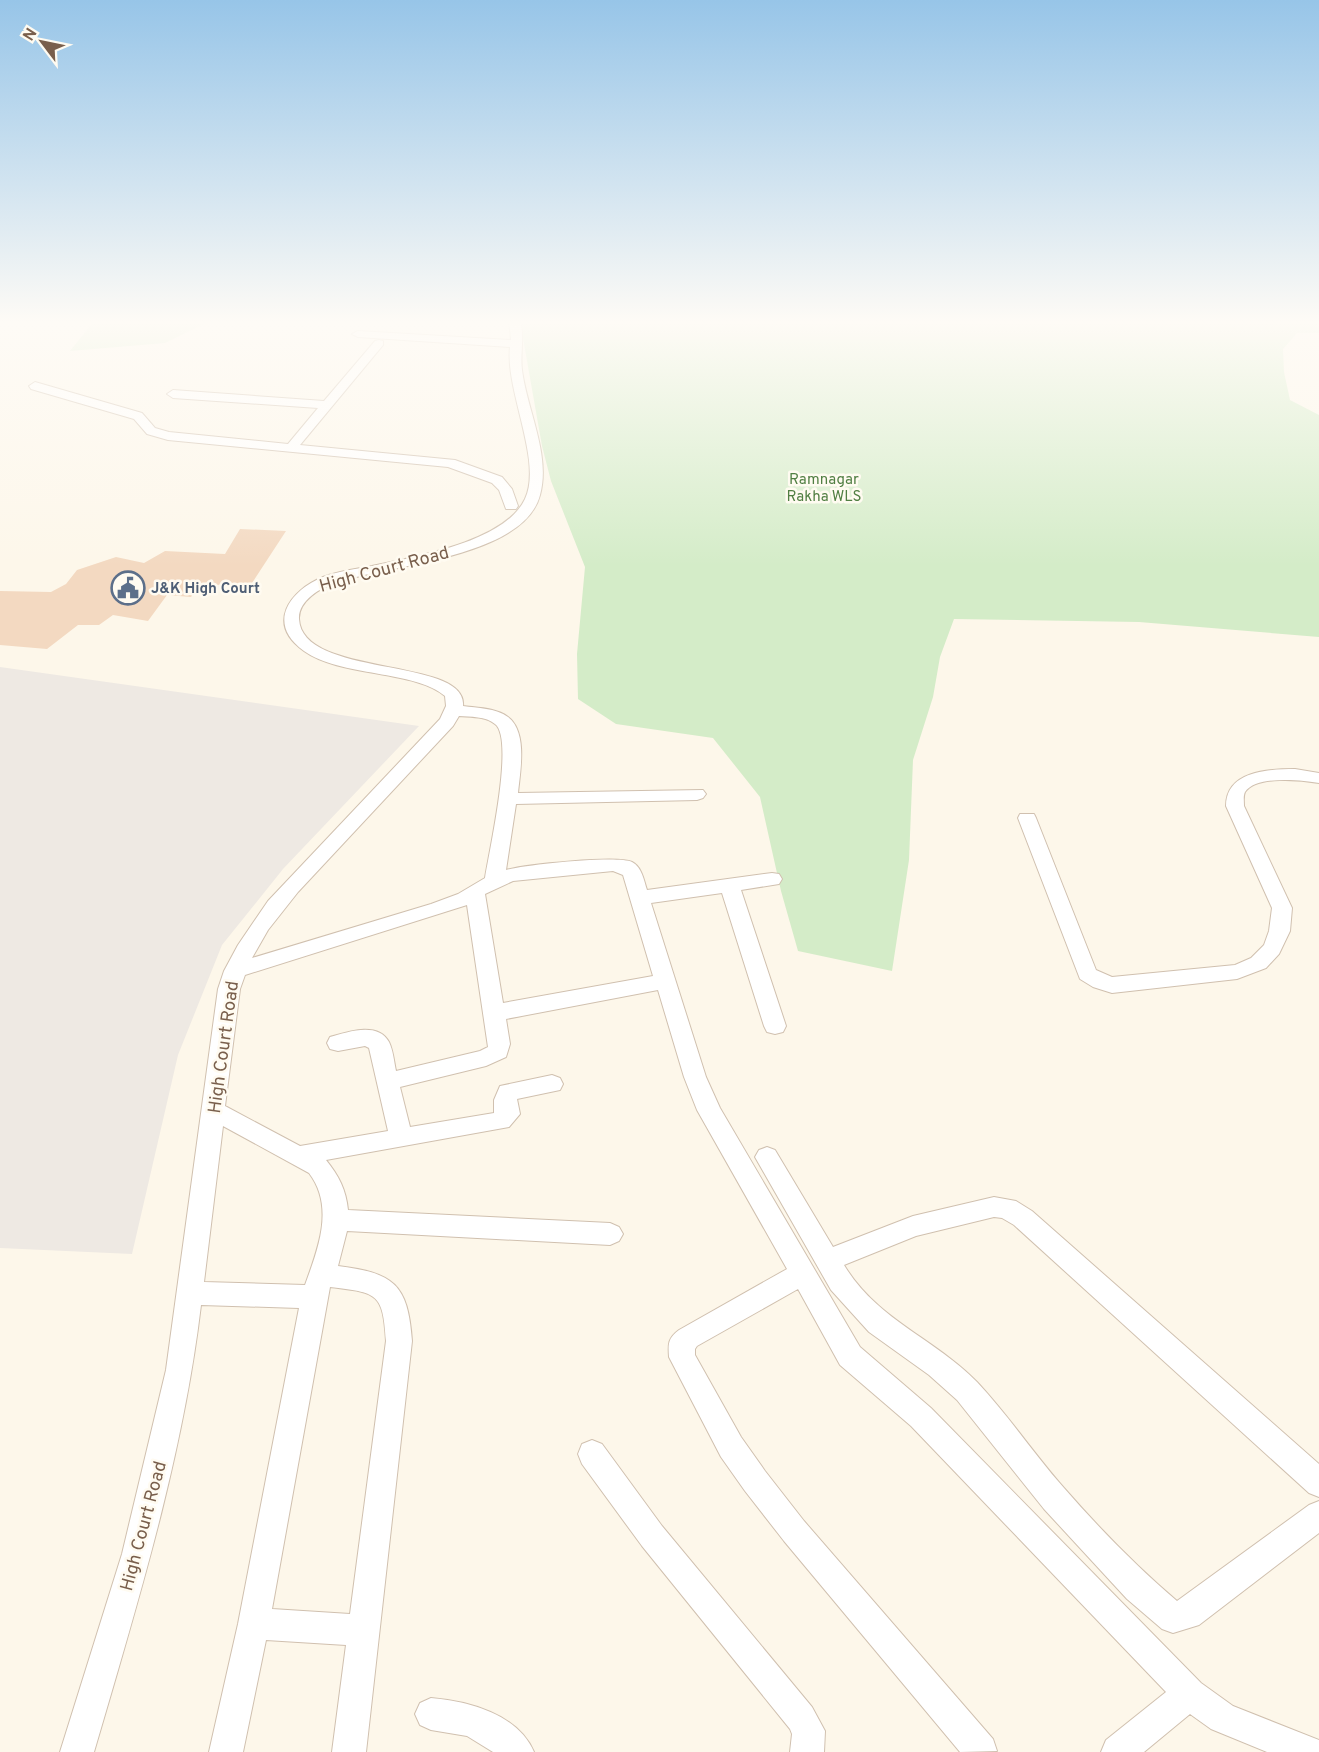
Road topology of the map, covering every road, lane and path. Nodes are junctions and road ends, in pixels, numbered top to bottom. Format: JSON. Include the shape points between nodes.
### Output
{"nodes":[{"id":1,"x":93,"y":403,"type":"edge"},
{"id":2,"x":295,"y":403,"type":"edge"},
{"id":3,"x":523,"y":403,"type":"edge"},
{"id":4,"x":326,"y":405,"type":"joint"},
{"id":5,"x":291,"y":448,"type":"junction"},
{"id":6,"x":533,"y":486,"type":"junction"},
{"id":7,"x":511,"y":506,"type":"junction"},
{"id":8,"x":505,"y":529,"type":"junction"},
{"id":9,"x":455,"y":710,"type":"junction"},
{"id":10,"x":1319,"y":778,"type":"edge"},
{"id":11,"x":697,"y":794,"type":"dead end"},
{"id":12,"x":507,"y":799,"type":"junction"},
{"id":13,"x":1027,"y":818,"type":"dead end"},
{"id":14,"x":772,"y":879,"type":"dead end"},
{"id":15,"x":484,"y":886,"type":"junction"},
{"id":16,"x":730,"y":886,"type":"junction"},
{"id":17,"x":640,"y":898,"type":"junction"},
{"id":18,"x":234,"y":971,"type":"junction"},
{"id":19,"x":666,"y":981,"type":"junction"},
{"id":20,"x":494,"y":1013,"type":"junction"},
{"id":21,"x":775,"y":1026,"type":"dead end"},
{"id":22,"x":338,"y":1043,"type":"dead end"},
{"id":23,"x":389,"y":1081,"type":"junction"},
{"id":24,"x":552,"y":1084,"type":"dead end"},
{"id":25,"x":213,"y":1110,"type":"junction"},
{"id":26,"x":401,"y":1138,"type":"junction"},
{"id":27,"x":300,"y":1155,"type":"junction"},
{"id":28,"x":767,"y":1157,"type":"dead end"},
{"id":29,"x":336,"y":1220,"type":"junction"},
{"id":30,"x":610,"y":1234,"type":"dead end"},
{"id":31,"x":815,"y":1266,"type":"junction"},
{"id":32,"x":317,"y":1286,"type":"junction"},
{"id":33,"x":190,"y":1293,"type":"junction"},
{"id":34,"x":592,"y":1454,"type":"dead end"},
{"id":35,"x":1319,"y":1484,"type":"edge"},
{"id":36,"x":1319,"y":1515,"type":"edge"},
{"id":37,"x":254,"y":1624,"type":"junction"},
{"id":38,"x":364,"y":1630,"type":"junction"},
{"id":39,"x":1190,"y":1694,"type":"junction"},
{"id":40,"x":431,"y":1714,"type":"dead end"},
{"id":41,"x":981,"y":1751,"type":"edge"},
{"id":42,"x":77,"y":1752,"type":"edge"},
{"id":43,"x":226,"y":1752,"type":"edge"},
{"id":44,"x":349,"y":1752,"type":"edge"},
{"id":45,"x":517,"y":1752,"type":"edge"},
{"id":46,"x":807,"y":1752,"type":"edge"},
{"id":47,"x":1118,"y":1752,"type":"edge"},
{"id":48,"x":1309,"y":1752,"type":"edge"}],
"edges":[{"from":1,"to":5,"type":"street","via":[[138,416],[159,434]]},
{"from":2,"to":4,"type":"street"},
{"from":3,"to":6,"type":"street","via":[[532,446]]},
{"from":4,"to":5,"type":"street"},
{"from":5,"to":7,"type":"street","via":[[450,463],[497,480]]},
{"from":6,"to":7,"type":"street"},
{"from":6,"to":8,"type":"street","via":[[531,503]]},
{"from":7,"to":8,"type":"street"},
{"from":8,"to":9,"type":"street","name":"High Court Road","via":[[460,549],[331,579],[309,589],[292,611],[291,624],[296,635],[312,649],[334,660],[449,690],[455,699]]},
{"from":9,"to":12,"type":"street","via":[[488,716],[508,727],[513,751]]},
{"from":9,"to":18,"type":"street","name":"High Court Road","via":[[291,888],[264,920]]},
{"from":10,"to":13,"type":"street","via":[[1288,774],[1249,781],[1234,790],[1235,806],[1282,908],[1282,925],[1272,951],[1252,967],[1237,972],[1112,985],[1087,974]]},
{"from":11,"to":12,"type":"street"},
{"from":12,"to":15,"type":"street"},
{"from":14,"to":16,"type":"street"},
{"from":15,"to":17,"type":"street","via":[[510,875],[620,866],[632,873]]},
{"from":15,"to":18,"type":"street","via":[[465,899],[438,909]]},
{"from":15,"to":20,"type":"street"},
{"from":16,"to":17,"type":"street"},
{"from":16,"to":21,"type":"street"},
{"from":17,"to":19,"type":"street"},
{"from":18,"to":25,"type":"street","name":"High Court Road"},
{"from":19,"to":20,"type":"street"},
{"from":19,"to":31,"type":"street","via":[[695,1077],[710,1110]]},
{"from":20,"to":23,"type":"street","via":[[499,1044],[493,1055]]},
{"from":22,"to":23,"type":"street","via":[[368,1037],[375,1040],[382,1050]]},
{"from":23,"to":26,"type":"street"},
{"from":24,"to":26,"type":"street","via":[[508,1092],[508,1114],[501,1121]]},
{"from":25,"to":27,"type":"street"},
{"from":25,"to":33,"type":"street","name":"High Court Road"},
{"from":26,"to":27,"type":"street"},
{"from":27,"to":29,"type":"street","via":[[329,1177],[338,1209]]},
{"from":28,"to":31,"type":"street"},
{"from":29,"to":30,"type":"street"},
{"from":29,"to":32,"type":"street"},
{"from":31,"to":35,"type":"street","via":[[913,1226],[994,1207],[1014,1211]]},
{"from":31,"to":36,"type":"street","via":[[846,1290],[872,1318],[967,1391],[1047,1491],[1138,1588],[1173,1618],[1188,1614]]},
{"from":31,"to":39,"type":"street","via":[[850,1356],[905,1401]]},
{"from":31,"to":41,"type":"street","via":[[688,1338],[680,1350],[731,1447],[755,1481]]},
{"from":32,"to":33,"type":"street"},
{"from":32,"to":37,"type":"street"},
{"from":32,"to":38,"type":"street","via":[[375,1285],[394,1302],[397,1318],[396,1369]]},
{"from":33,"to":42,"type":"street","name":"High Court Road","via":[[180,1370],[159,1465],[137,1554]]},
{"from":34,"to":46,"type":"street","via":[[652,1536],[801,1719],[809,1731]]},
{"from":37,"to":38,"type":"street"},
{"from":37,"to":43,"type":"street"},
{"from":38,"to":44,"type":"street"},
{"from":39,"to":47,"type":"street"},
{"from":39,"to":48,"type":"street","via":[[1222,1718]]},
{"from":40,"to":45,"type":"street","via":[[458,1716],[482,1726]]}]}
